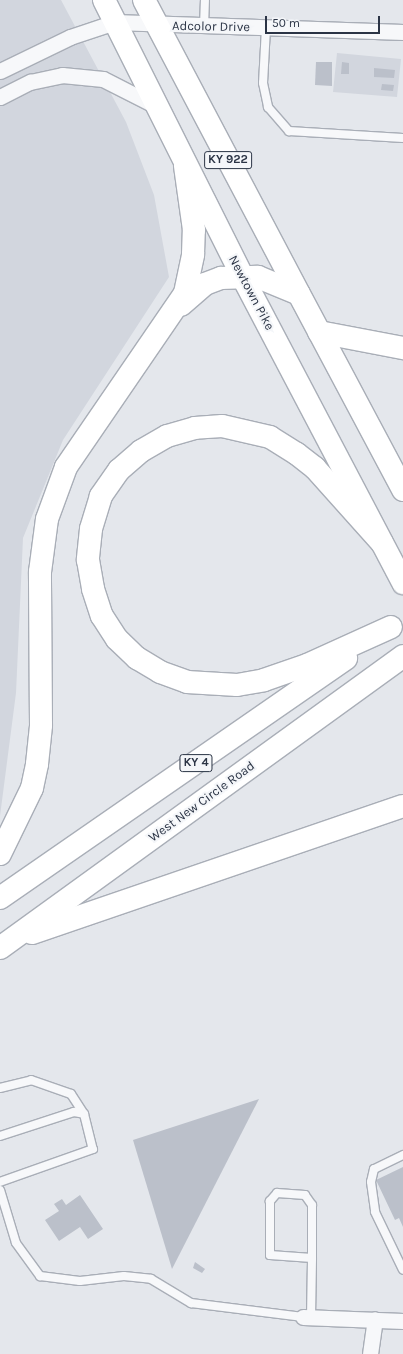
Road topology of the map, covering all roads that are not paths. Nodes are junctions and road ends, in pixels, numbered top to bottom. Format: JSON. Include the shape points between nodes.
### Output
{"nodes":[{"id":1,"x":104,"y":0,"type":"edge"},
{"id":2,"x":144,"y":0,"type":"edge"},
{"id":3,"x":205,"y":0,"type":"edge"},
{"id":4,"x":115,"y":22,"type":"junction"},
{"id":5,"x":157,"y":26,"type":"junction"},
{"id":6,"x":204,"y":27,"type":"junction"},
{"id":7,"x":266,"y":28,"type":"junction"},
{"id":8,"x":403,"y":32,"type":"edge"},
{"id":9,"x":0,"y":71,"type":"edge"},
{"id":10,"x":0,"y":97,"type":"edge"},
{"id":11,"x":159,"y":107,"type":"junction"},
{"id":12,"x":403,"y":138,"type":"edge"},
{"id":13,"x":185,"y":166,"type":"junction"},
{"id":14,"x":242,"y":276,"type":"junction"},
{"id":15,"x":299,"y":294,"type":"junction"},
{"id":16,"x":174,"y":311,"type":"junction"},
{"id":17,"x":319,"y":332,"type":"junction"},
{"id":18,"x":403,"y":348,"type":"edge"},
{"id":19,"x":403,"y":490,"type":"edge"},
{"id":20,"x":382,"y":543,"type":"junction"},
{"id":21,"x":403,"y":583,"type":"edge"},
{"id":22,"x":397,"y":623,"type":"edge"},
{"id":23,"x":403,"y":656,"type":"edge"},
{"id":24,"x":403,"y":806,"type":"edge"},
{"id":25,"x":0,"y":854,"type":"edge"},
{"id":26,"x":0,"y":898,"type":"edge"},
{"id":27,"x":5,"y":944,"type":"edge"},
{"id":28,"x":0,"y":1088,"type":"edge"},
{"id":29,"x":84,"y":1114,"type":"junction"},
{"id":30,"x":0,"y":1136,"type":"edge"},
{"id":31,"x":403,"y":1155,"type":"edge"},
{"id":32,"x":0,"y":1182,"type":"edge"},
{"id":33,"x":0,"y":1190,"type":"edge"},
{"id":34,"x":312,"y":1258,"type":"junction"},
{"id":35,"x":403,"y":1270,"type":"edge"},
{"id":36,"x":307,"y":1317,"type":"junction"},
{"id":37,"x":375,"y":1320,"type":"junction"},
{"id":38,"x":403,"y":1321,"type":"edge"},
{"id":39,"x":370,"y":1354,"type":"edge"}],
"edges":[{"from":1,"to":4,"type":"main road","name":"Newtown Pike","number":"KY 922"},
{"from":2,"to":5,"type":"main road","number":"KY 922"},
{"from":3,"to":6,"type":"lane"},
{"from":4,"to":5,"type":"street","name":"Adcolor Drive"},
{"from":4,"to":9,"type":"street","via":[[70,37]]},
{"from":4,"to":11,"type":"main road","name":"Newtown Pike","number":"KY 922"},
{"from":5,"to":6,"type":"street","name":"Adcolor Drive"},
{"from":5,"to":15,"type":"main road","number":"KY 922"},
{"from":6,"to":7,"type":"street","name":"Adcolor Drive"},
{"from":7,"to":8,"type":"street","name":"Adcolor Drive"},
{"from":7,"to":12,"type":"lane","via":[[263,83],[268,107],[289,131]]},
{"from":10,"to":11,"type":"street","via":[[30,82],[62,74],[103,80]]},
{"from":11,"to":13,"type":"main road","name":"Newtown Pike","number":"KY 922"},
{"from":13,"to":14,"type":"main road","name":"Newtown Pike","number":"KY 922"},
{"from":13,"to":16,"type":"main road","via":[[194,230],[193,254],[185,292]]},
{"from":14,"to":15,"type":"main road","via":[[279,283]]},
{"from":14,"to":16,"type":"main road","via":[[221,278],[205,284]]},
{"from":14,"to":20,"type":"main road","name":"Newtown Pike","number":"KY 922"},
{"from":15,"to":17,"type":"main road","number":"KY 922"},
{"from":16,"to":25,"type":"main road","via":[[66,467],[56,490],[47,519],[40,572],[41,725],[37,764],[32,788]]},
{"from":17,"to":18,"type":"main road"},
{"from":17,"to":19,"type":"main road","number":"KY 922"},
{"from":20,"to":21,"type":"main road","name":"Newtown Pike","number":"KY 922"},
{"from":20,"to":22,"type":"main road","via":[[315,468],[297,454],[270,437],[222,426],[195,428],[167,436],[141,451],[119,470],[101,496],[90,529],[88,560],[93,589],[102,616],[117,639],[143,662],[186,682],[236,685],[264,680],[307,665]]},
{"from":22,"to":26,"type":"main road","number":"KY 4"},
{"from":23,"to":27,"type":"main road","name":"West New Circle Road","number":"KY 4"},
{"from":24,"to":27,"type":"main road"},
{"from":28,"to":29,"type":"lane","via":[[31,1080],[54,1087],[71,1094]]},
{"from":29,"to":30,"type":"lane","via":[[74,1112]]},
{"from":29,"to":32,"type":"lane","via":[[93,1149]]},
{"from":31,"to":35,"type":"lane","via":[[374,1169],[371,1182],[374,1212]]},
{"from":33,"to":36,"type":"lane","via":[[16,1243],[40,1276],[80,1281],[124,1276],[151,1279],[191,1303]]},
{"from":34,"to":34,"type":"lane","via":[[310,1199],[305,1195],[277,1192],[270,1201],[270,1255]]},
{"from":34,"to":36,"type":"lane"},
{"from":36,"to":37,"type":"street"},
{"from":37,"to":38,"type":"street"},
{"from":37,"to":39,"type":"street"}]}
